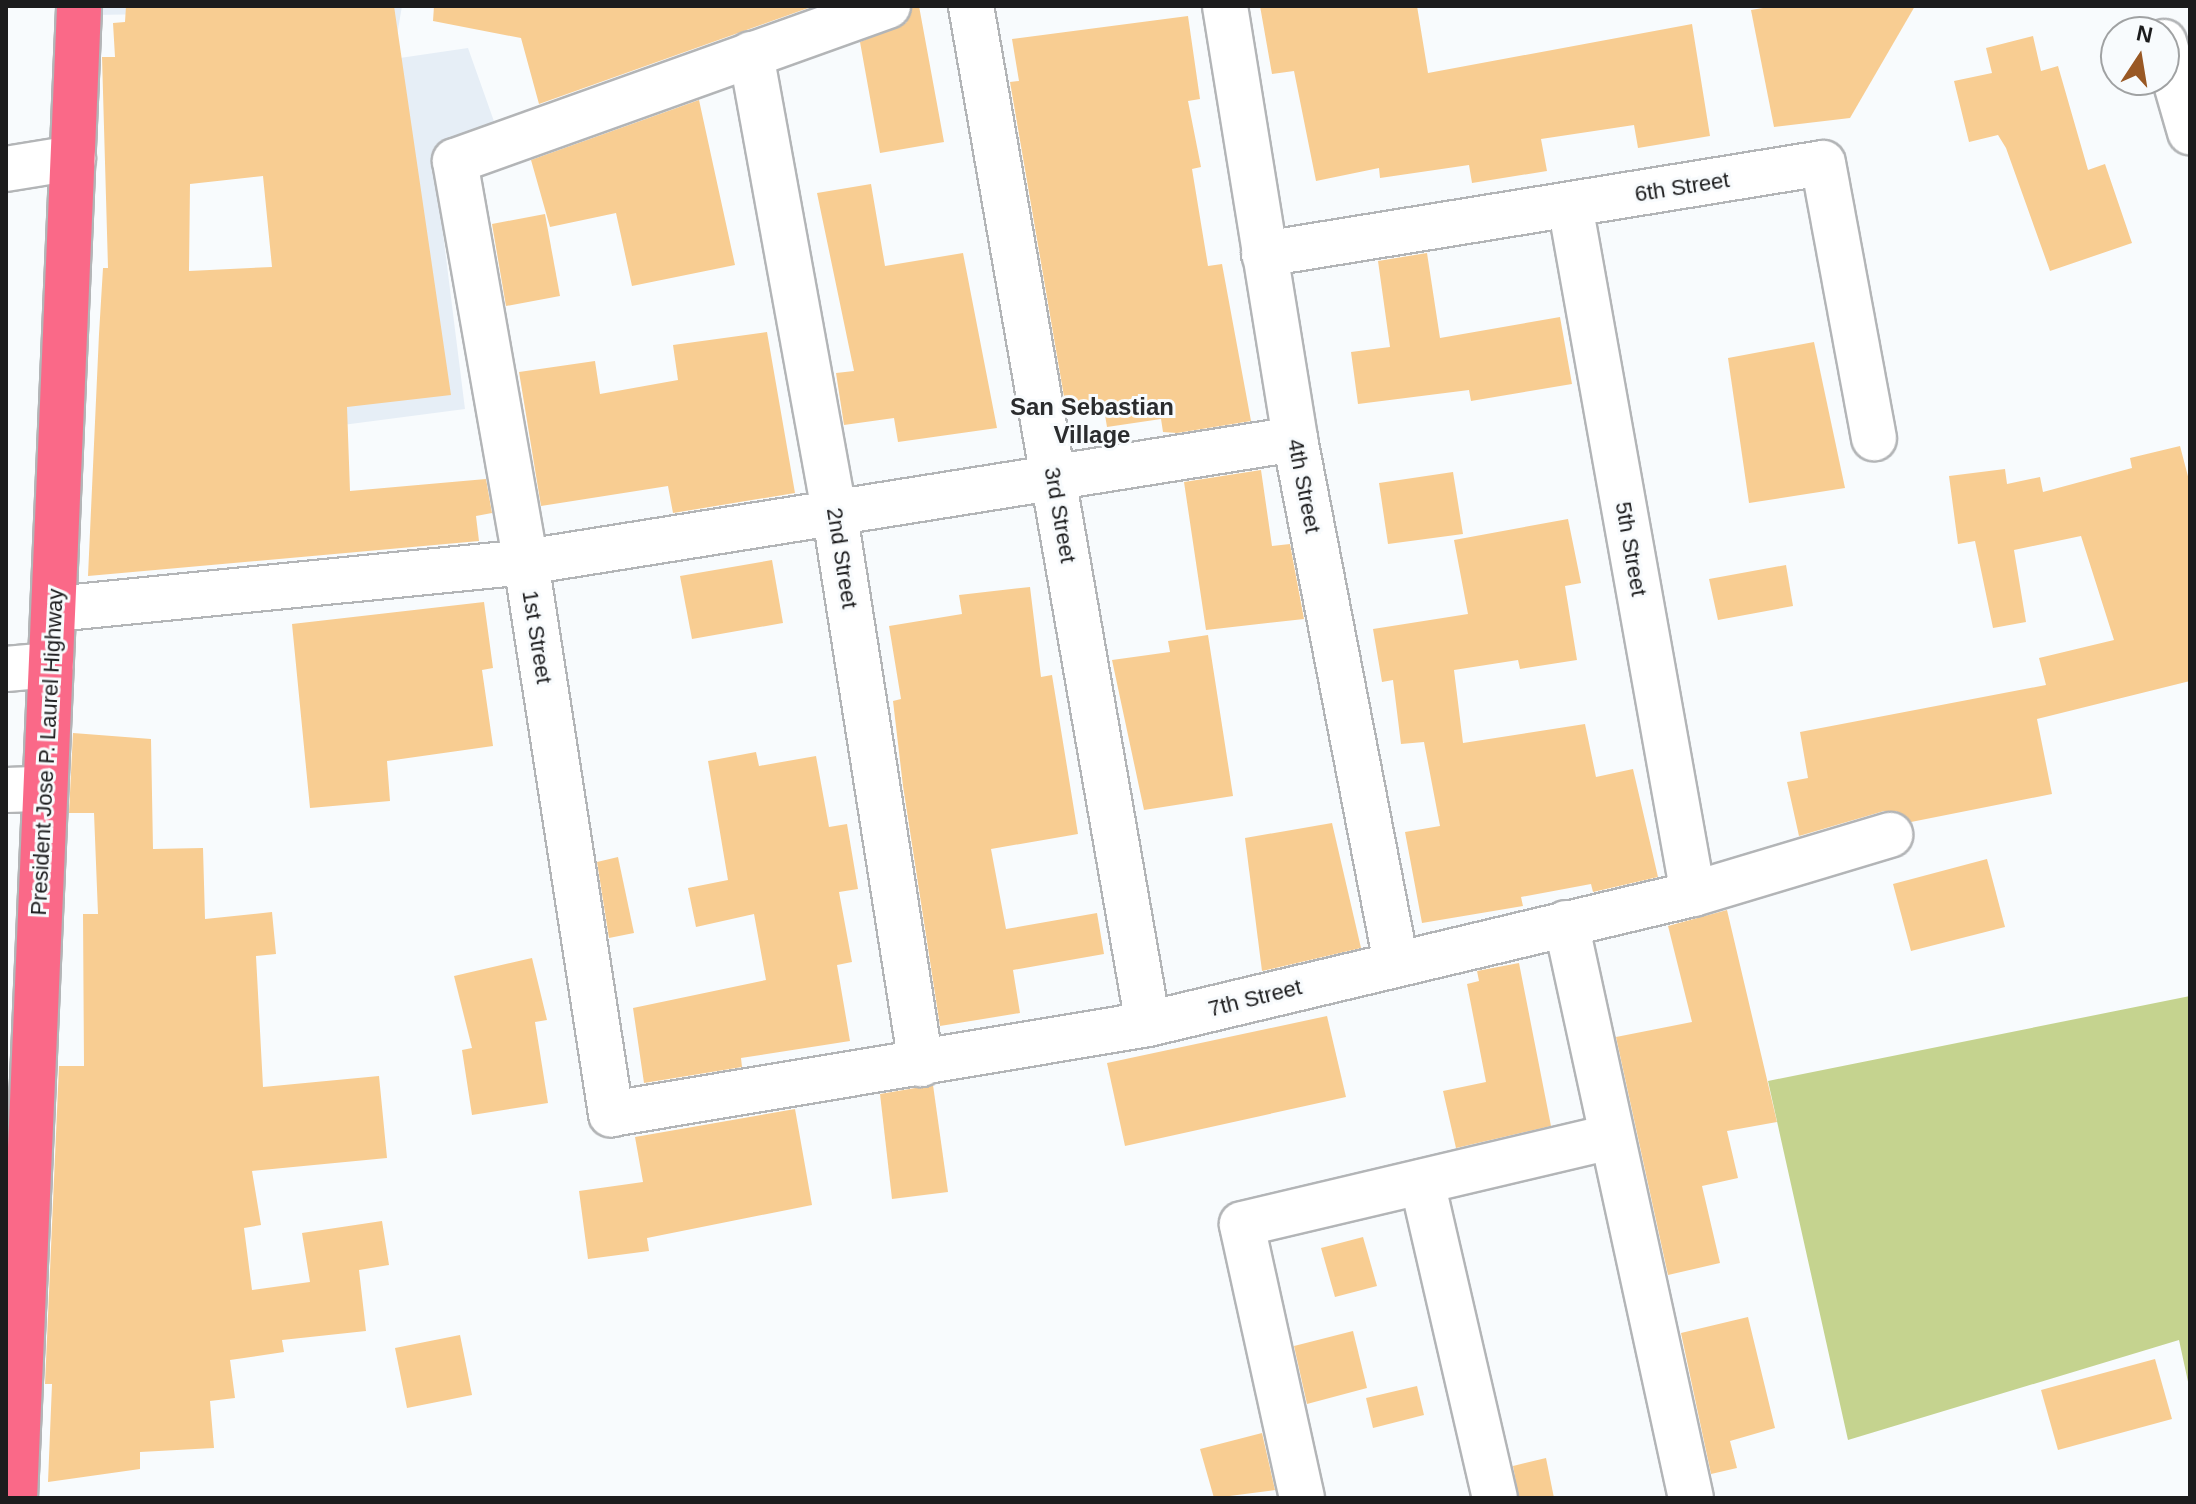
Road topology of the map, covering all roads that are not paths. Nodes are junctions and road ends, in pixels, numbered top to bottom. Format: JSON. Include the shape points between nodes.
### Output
{"nodes":[{"id":1,"x":79,"y":6,"type":"edge"},
{"id":2,"x":888,"y":6,"type":"edge"},
{"id":3,"x":971,"y":6,"type":"edge"},
{"id":4,"x":1225,"y":6,"type":"edge"},
{"id":5,"x":751,"y":54,"type":"junction"},
{"id":6,"x":2180,"y":96,"type":"edge"},
{"id":7,"x":2190,"y":132,"type":"edge"},
{"id":8,"x":73,"y":158,"type":"junction"},
{"id":9,"x":6,"y":169,"type":"edge"},
{"id":10,"x":1570,"y":205,"type":"junction"},
{"id":11,"x":1264,"y":254,"type":"junction"},
{"id":12,"x":1874,"y":438,"type":"dead end"},
{"id":13,"x":1295,"y":439,"type":"junction"},
{"id":14,"x":1053,"y":478,"type":"junction"},
{"id":15,"x":834,"y":510,"type":"junction"},
{"id":16,"x":526,"y":562,"type":"junction"},
{"id":17,"x":55,"y":609,"type":"junction"},
{"id":18,"x":51,"y":665,"type":"junction"},
{"id":19,"x":6,"y":669,"type":"edge"},
{"id":20,"x":25,"y":789,"type":"edge"},
{"id":21,"x":1890,"y":835,"type":"dead end"},
{"id":22,"x":1693,"y":894,"type":"junction"},
{"id":23,"x":1566,"y":923,"type":"junction"},
{"id":24,"x":1396,"y":963,"type":"junction"},
{"id":25,"x":1148,"y":1024,"type":"junction"},
{"id":26,"x":921,"y":1064,"type":"junction"},
{"id":27,"x":611,"y":1114,"type":"joint"},
{"id":28,"x":1611,"y":1137,"type":"junction"},
{"id":29,"x":1422,"y":1182,"type":"junction"},
{"id":30,"x":13,"y":1383,"type":"edge"},
{"id":31,"x":15,"y":1498,"type":"edge"},
{"id":32,"x":1302,"y":1498,"type":"edge"},
{"id":33,"x":1495,"y":1498,"type":"edge"},
{"id":34,"x":1691,"y":1498,"type":"edge"}],
"edges":[{"from":1,"to":8,"type":"highway","name":"President Jose P. Laurel Highway"},
{"from":2,"to":5,"type":"street"},
{"from":3,"to":14,"type":"street","name":"3rd Street"},
{"from":4,"to":11,"type":"street","name":"4th Street"},
{"from":5,"to":15,"type":"street","name":"2nd Street"},
{"from":5,"to":16,"type":"street","name":"1st Street","via":[[455,161]]},
{"from":6,"to":7,"type":"street"},
{"from":8,"to":9,"type":"street"},
{"from":8,"to":17,"type":"highway","name":"President Jose P. Laurel Highway"},
{"from":10,"to":11,"type":"street","name":"6th Street"},
{"from":10,"to":12,"type":"street","name":"6th Street","via":[[1823,163]]},
{"from":10,"to":22,"type":"street","name":"5th Street"},
{"from":11,"to":13,"type":"street","name":"4th Street"},
{"from":13,"to":14,"type":"street"},
{"from":13,"to":24,"type":"street","name":"4th Street"},
{"from":14,"to":15,"type":"street"},
{"from":14,"to":25,"type":"street","name":"3rd Street"},
{"from":15,"to":16,"type":"street"},
{"from":15,"to":26,"type":"street","name":"2nd Street"},
{"from":16,"to":17,"type":"street"},
{"from":16,"to":27,"type":"street","name":"1st Street"},
{"from":17,"to":18,"type":"highway","name":"President Jose P. Laurel Highway"},
{"from":18,"to":19,"type":"street"},
{"from":18,"to":20,"type":"highway","name":"President Jose P. Laurel Highway"},
{"from":20,"to":30,"type":"highway","name":"President Jose P. Laurel Highway"},
{"from":21,"to":22,"type":"street","name":"7th Street"},
{"from":22,"to":23,"type":"street","name":"7th Street"},
{"from":23,"to":24,"type":"street","name":"7th Street"},
{"from":23,"to":28,"type":"street"},
{"from":24,"to":25,"type":"street","name":"7th Street"},
{"from":25,"to":26,"type":"street","name":"7th Street"},
{"from":26,"to":27,"type":"street","name":"7th Street"},
{"from":28,"to":29,"type":"street"},
{"from":28,"to":34,"type":"street"},
{"from":29,"to":32,"type":"street","via":[[1242,1224]]},
{"from":29,"to":33,"type":"street"},
{"from":30,"to":31,"type":"highway","name":"President Jose P. Laurel Highway"}]}
